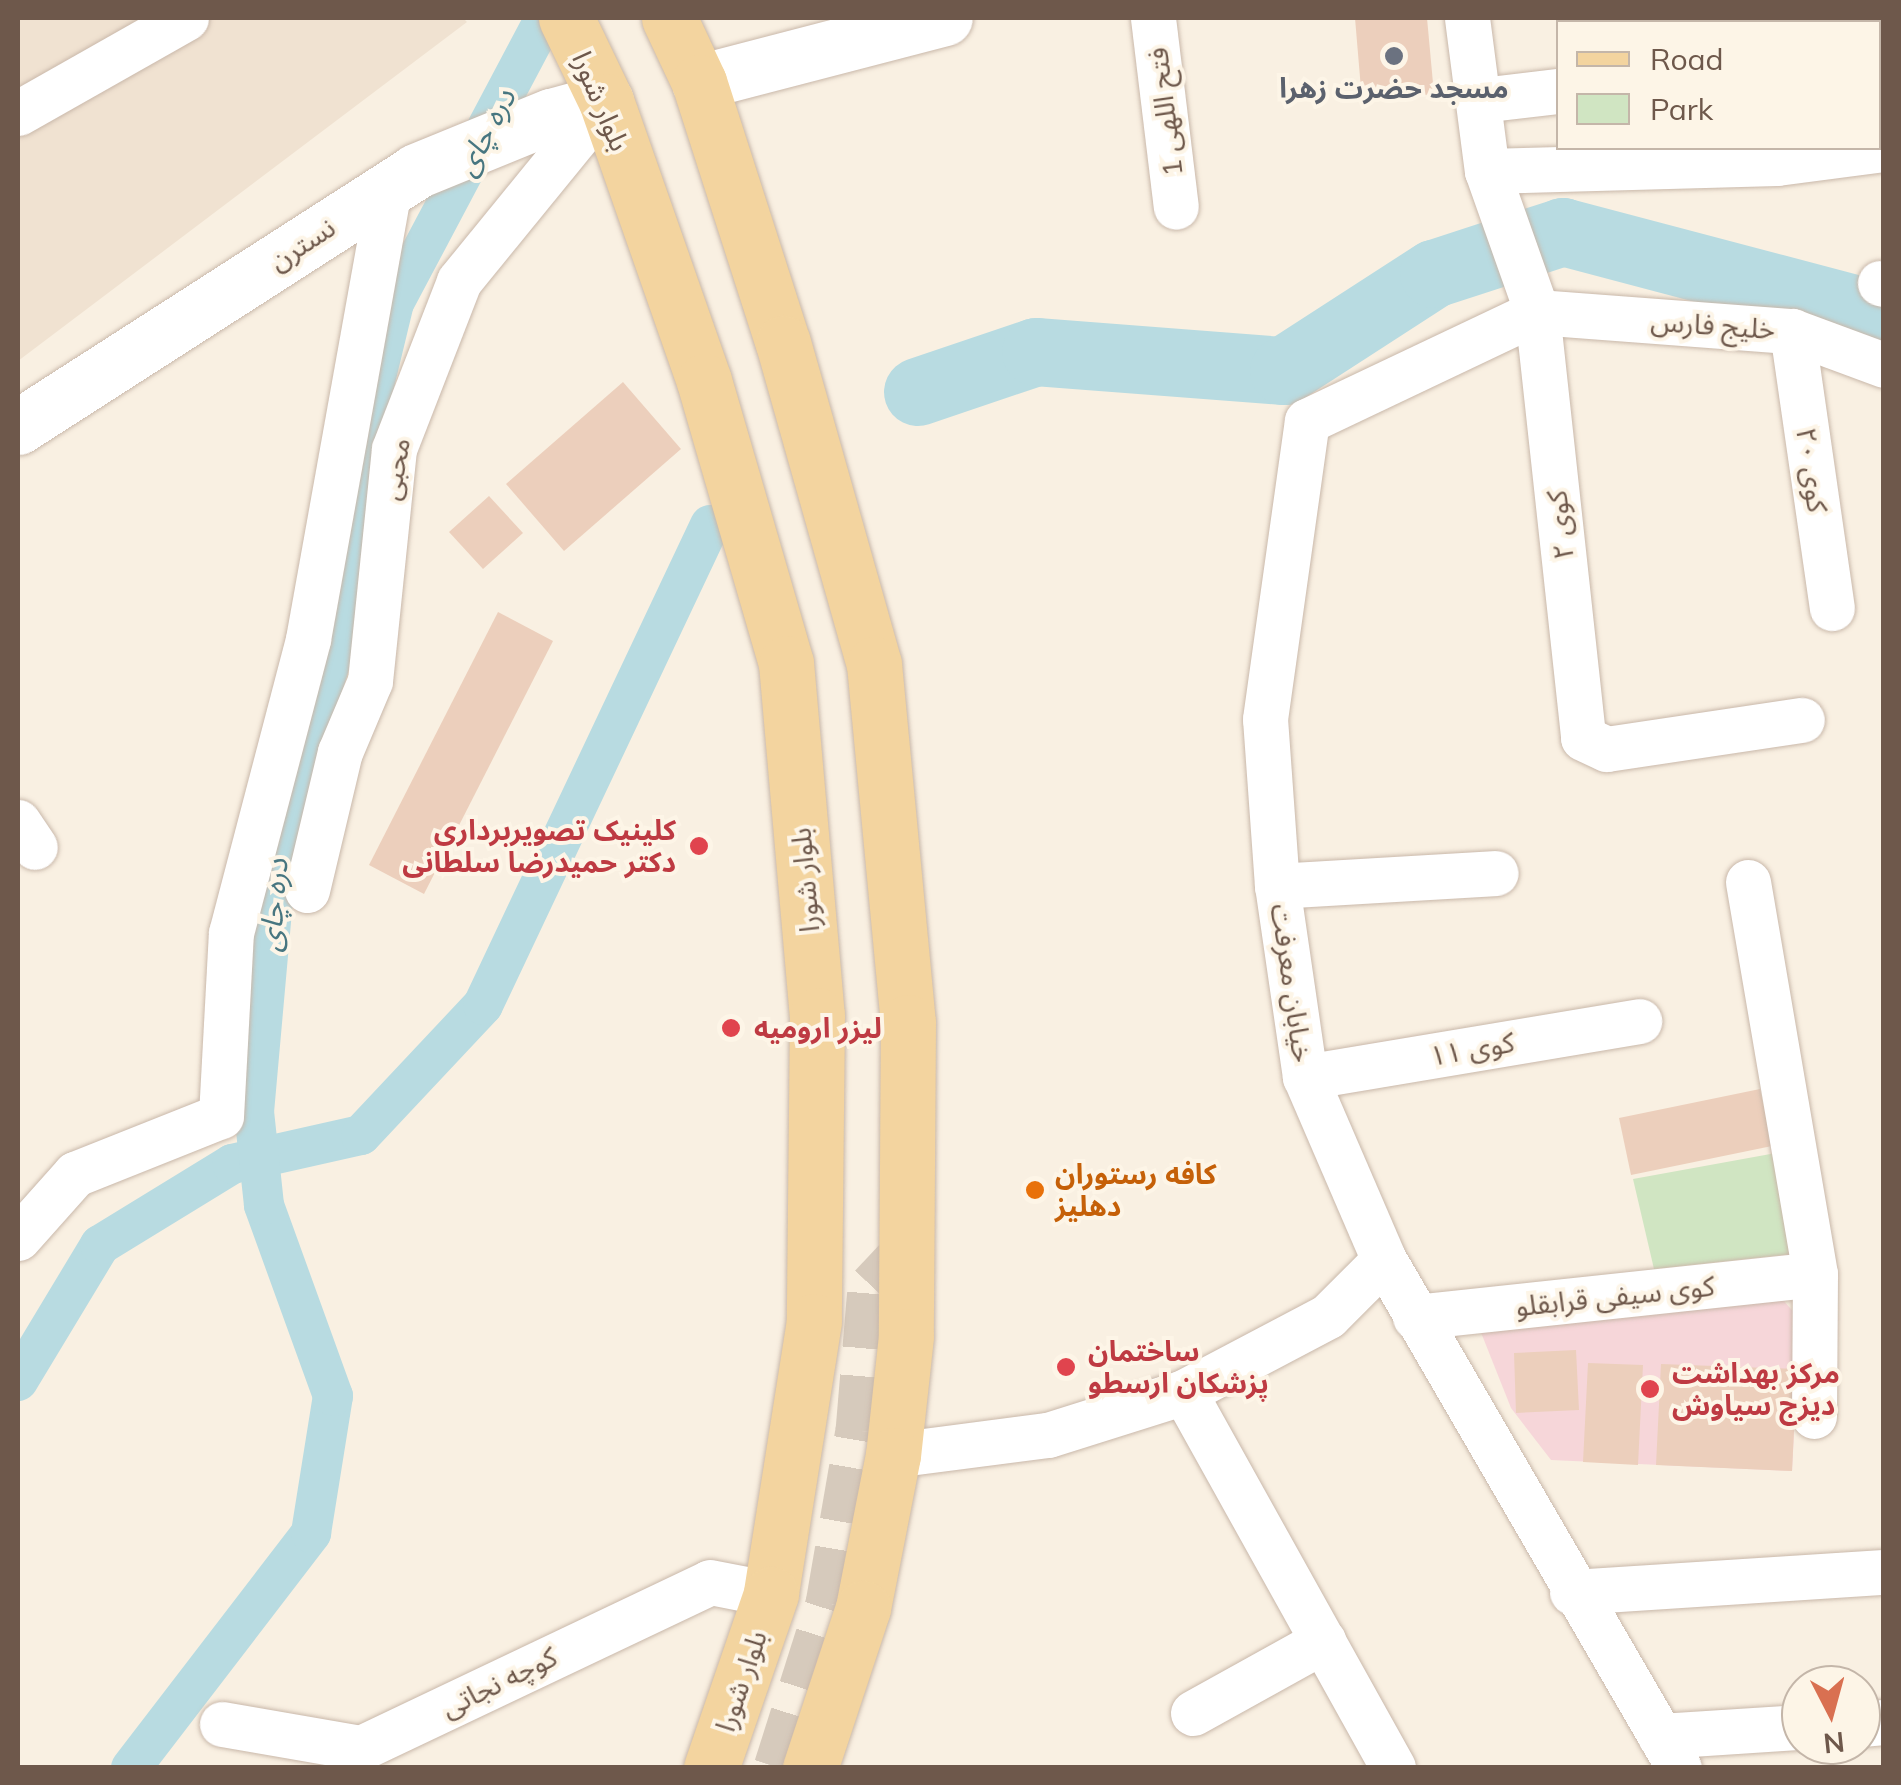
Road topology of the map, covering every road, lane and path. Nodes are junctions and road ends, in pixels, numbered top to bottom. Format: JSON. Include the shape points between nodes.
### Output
{"nodes":[{"id":1,"x":186,"y":18,"type":"edge"},
{"id":2,"x":669,"y":18,"type":"edge"},
{"id":3,"x":945,"y":18,"type":"edge"},
{"id":4,"x":1153,"y":18,"type":"edge"},
{"id":5,"x":1467,"y":18,"type":"edge"},
{"id":6,"x":585,"y":58,"type":"edge"},
{"id":7,"x":698,"y":82,"type":"junction"},
{"id":8,"x":1556,"y":91,"type":"edge"},
{"id":9,"x":1481,"y":100,"type":"junction"},
{"id":10,"x":18,"y":113,"type":"edge"},
{"id":11,"x":1876,"y":150,"type":"edge"},
{"id":12,"x":1487,"y":171,"type":"junction"},
{"id":13,"x":403,"y":180,"type":"junction"},
{"id":14,"x":1176,"y":207,"type":"dead end"},
{"id":15,"x":1537,"y":312,"type":"junction"},
{"id":16,"x":1792,"y":331,"type":"junction"},
{"id":17,"x":1884,"y":365,"type":"edge"},
{"id":18,"x":18,"y":427,"type":"edge"},
{"id":19,"x":838,"y":539,"type":"junction"},
{"id":20,"x":757,"y":564,"type":"junction"},
{"id":21,"x":1832,"y":608,"type":"dead end"},
{"id":22,"x":1802,"y":720,"type":"dead end"},
{"id":23,"x":1496,"y":873,"type":"dead end"},
{"id":24,"x":1748,"y":882,"type":"dead end"},
{"id":25,"x":1277,"y":886,"type":"junction"},
{"id":26,"x":307,"y":890,"type":"dead end"},
{"id":27,"x":1639,"y":1021,"type":"dead end"},
{"id":28,"x":1305,"y":1077,"type":"junction"},
{"id":29,"x":18,"y":1238,"type":"edge"},
{"id":30,"x":1384,"y":1260,"type":"junction"},
{"id":31,"x":1815,"y":1274,"type":"junction"},
{"id":32,"x":1415,"y":1317,"type":"junction"},
{"id":33,"x":1184,"y":1392,"type":"junction"},
{"id":34,"x":1814,"y":1416,"type":"dead end"},
{"id":35,"x":893,"y":1455,"type":"junction"},
{"id":36,"x":1884,"y":1572,"type":"edge"},
{"id":37,"x":1572,"y":1592,"type":"junction"},
{"id":38,"x":771,"y":1594,"type":"junction"},
{"id":39,"x":1323,"y":1641,"type":"junction"},
{"id":40,"x":1192,"y":1713,"type":"dead end"},
{"id":41,"x":222,"y":1724,"type":"dead end"},
{"id":42,"x":1781,"y":1731,"type":"edge"},
{"id":43,"x":1669,"y":1752,"type":"edge"},
{"id":44,"x":711,"y":1768,"type":"edge"},
{"id":45,"x":810,"y":1768,"type":"edge"},
{"id":46,"x":1392,"y":1768,"type":"edge"}],
"edges":[{"from":1,"to":10,"type":"street"},
{"from":2,"to":7,"type":"main road"},
{"from":3,"to":7,"type":"street"},
{"from":4,"to":14,"type":"street","name":"فتح اللهی 1"},
{"from":5,"to":9,"type":"street","name":"کوی ۲"},
{"from":6,"to":13,"type":"street","name":"نسترن","via":[[551,116]]},
{"from":6,"to":20,"type":"main road","name":"بلوار شورا","via":[[704,382]]},
{"from":6,"to":26,"type":"street","name":"محبی","via":[[459,281],[394,450],[370,682],[340,752]]},
{"from":7,"to":19,"type":"main road"},
{"from":8,"to":9,"type":"street"},
{"from":9,"to":12,"type":"street","name":"کوی ۲"},
{"from":11,"to":12,"type":"street","via":[[1776,163]]},
{"from":12,"to":15,"type":"street","name":"کوی ۲"},
{"from":13,"to":18,"type":"street","name":"نسترن"},
{"from":13,"to":29,"type":"street","via":[[308,639],[231,933],[221,1116],[75,1174]]},
{"from":15,"to":16,"type":"street","name":"خلیج فارس"},
{"from":15,"to":22,"type":"street","name":"کوی ۲","via":[[1583,738],[1606,749]]},
{"from":15,"to":25,"type":"street","name":"خیابان معرفت","via":[[1307,421],[1265,719]]},
{"from":16,"to":17,"type":"street","name":"خلیج فارس"},
{"from":16,"to":21,"type":"street","name":"کوی ۲۰"},
{"from":19,"to":20,"type":"main road"},
{"from":19,"to":35,"type":"main road","via":[[874,664],[908,1022],[906,1336]]},
{"from":20,"to":38,"type":"main road","name":"بلوار شورا","via":[[786,663],[817,1015],[814,1321]]},
{"from":23,"to":25,"type":"street"},
{"from":24,"to":31,"type":"street"},
{"from":25,"to":28,"type":"street","name":"خیابان معرفت"},
{"from":27,"to":28,"type":"street","name":"کوی ۱۱"},
{"from":28,"to":30,"type":"street","name":"خیابان معرفت"},
{"from":30,"to":32,"type":"street","name":"خیابان معرفت"},
{"from":30,"to":33,"type":"street","via":[[1328,1316]]},
{"from":31,"to":32,"type":"street","name":"کوی سیفی قرابقلو"},
{"from":31,"to":34,"type":"street"},
{"from":32,"to":37,"type":"street","name":"خیابان معرفت"},
{"from":33,"to":35,"type":"street","via":[[1048,1435]]},
{"from":33,"to":39,"type":"street"},
{"from":35,"to":45,"type":"main road","via":[[862,1608]]},
{"from":36,"to":37,"type":"street"},
{"from":37,"to":43,"type":"street","name":"خیابان معرفت"},
{"from":38,"to":41,"type":"street","name":"کوچه نجاتی","via":[[710,1582],[361,1748]]},
{"from":38,"to":44,"type":"main road","name":"بلوار شورا"},
{"from":39,"to":40,"type":"street"},
{"from":39,"to":46,"type":"street"},
{"from":42,"to":43,"type":"street"}]}
